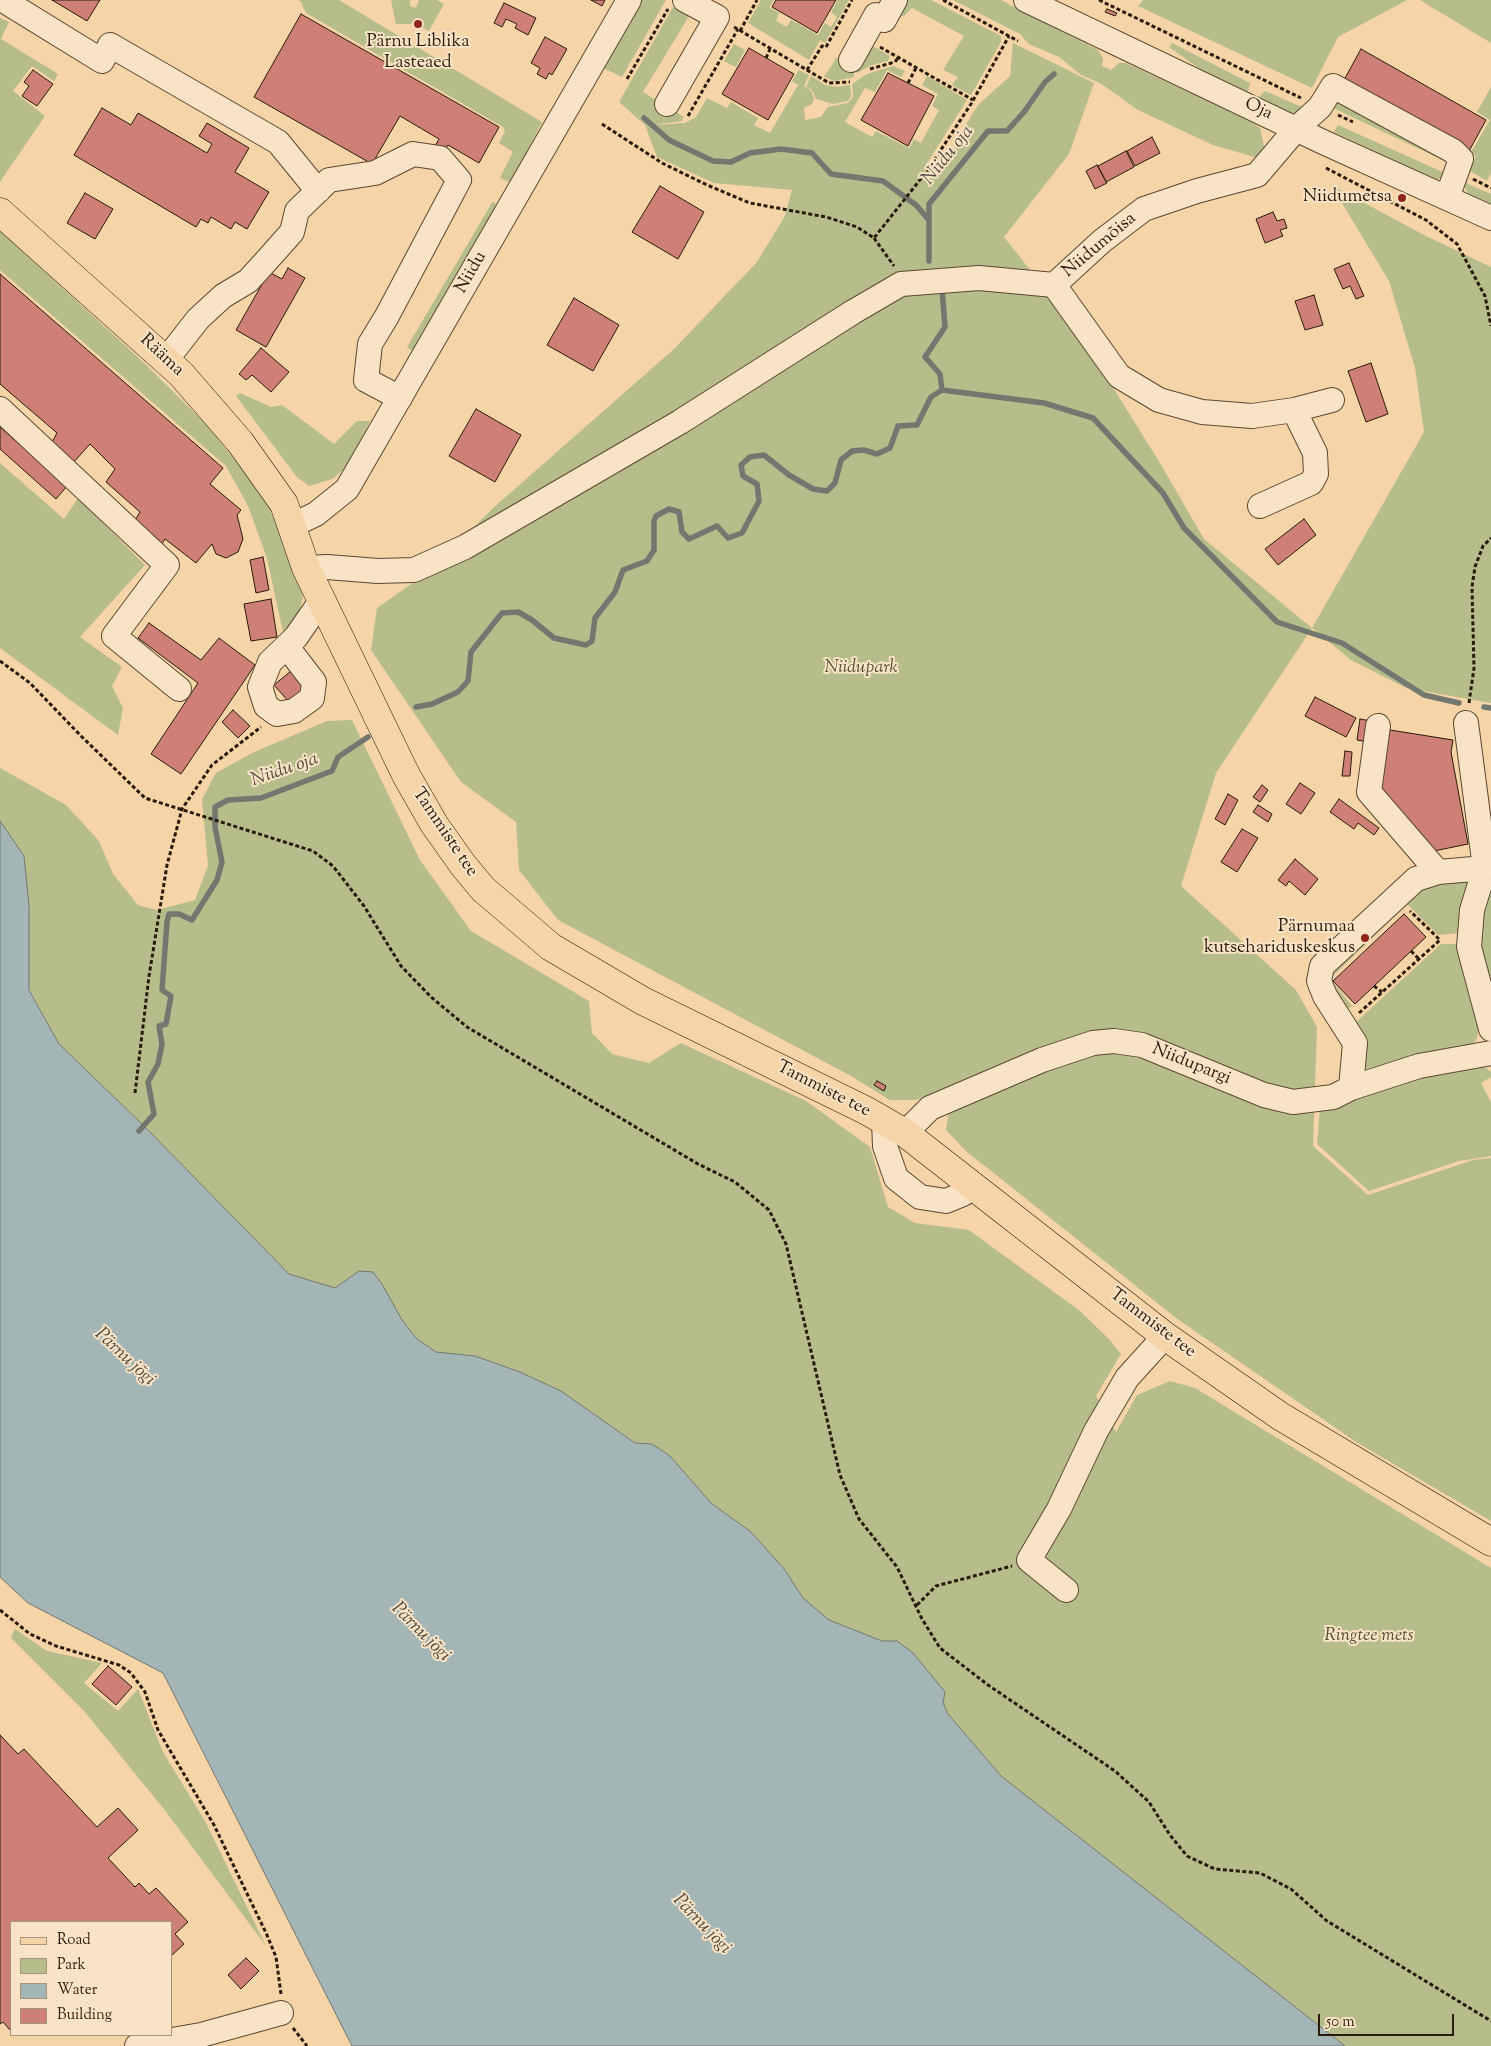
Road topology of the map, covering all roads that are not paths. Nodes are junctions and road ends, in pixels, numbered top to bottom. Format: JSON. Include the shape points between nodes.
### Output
{"nodes":[{"id":1,"x":3,"y":0,"type":"edge"},
{"id":2,"x":629,"y":0,"type":"edge"},
{"id":3,"x":895,"y":0,"type":"edge"},
{"id":4,"x":1026,"y":0,"type":"edge"},
{"id":5,"x":677,"y":4,"type":"edge"},
{"id":6,"x":856,"y":71,"type":"road end"},
{"id":7,"x":667,"y":104,"type":"dead end"},
{"id":8,"x":1297,"y":128,"type":"junction"},
{"id":9,"x":318,"y":191,"type":"junction"},
{"id":10,"x":1447,"y":198,"type":"junction"},
{"id":11,"x":0,"y":212,"type":"edge"},
{"id":12,"x":1491,"y":218,"type":"edge"},
{"id":13,"x":1054,"y":285,"type":"junction"},
{"id":14,"x":166,"y":360,"type":"junction"},
{"id":15,"x":400,"y":398,"type":"junction"},
{"id":16,"x":1332,"y":400,"type":"dead end"},
{"id":17,"x":0,"y":409,"type":"edge"},
{"id":18,"x":1294,"y":410,"type":"junction"},
{"id":19,"x":1260,"y":506,"type":"dead end"},
{"id":20,"x":293,"y":526,"type":"junction"},
{"id":21,"x":306,"y":568,"type":"junction"},
{"id":22,"x":321,"y":601,"type":"junction"},
{"id":23,"x":287,"y":647,"type":"junction"},
{"id":24,"x":179,"y":689,"type":"dead end"},
{"id":25,"x":1466,"y":723,"type":"road end"},
{"id":26,"x":1378,"y":726,"type":"dead end"},
{"id":27,"x":1488,"y":867,"type":"edge"},
{"id":28,"x":1438,"y":872,"type":"junction"},
{"id":29,"x":1491,"y":1029,"type":"edge"},
{"id":30,"x":1491,"y":1053,"type":"edge"},
{"id":31,"x":1351,"y":1088,"type":"junction"},
{"id":32,"x":895,"y":1127,"type":"junction"},
{"id":33,"x":969,"y":1182,"type":"junction"},
{"id":34,"x":1165,"y":1336,"type":"junction"},
{"id":35,"x":1491,"y":1542,"type":"edge"},
{"id":36,"x":1066,"y":1590,"type":"dead end"},
{"id":37,"x":281,"y":2013,"type":"road end"},
{"id":38,"x":137,"y":2046,"type":"edge"}],
"edges":[{"from":1,"to":9,"type":"street","via":[[102,61],[110,45],[278,142]]},
{"from":2,"to":15,"type":"street","name":"Niidu"},
{"from":3,"to":6,"type":"street","via":[[884,20],[876,15],[863,38]]},
{"from":4,"to":8,"type":"street","name":"Oja"},
{"from":5,"to":7,"type":"street","via":[[717,17]]},
{"from":8,"to":10,"type":"street","name":"Oja"},
{"from":8,"to":10,"type":"street","name":"Niidumõisa","via":[[1320,107],[1333,86],[1453,151],[1461,160]]},
{"from":8,"to":13,"type":"street","name":"Niidumõisa","via":[[1257,175],[1144,209],[1102,241]]},
{"from":9,"to":14,"type":"street","via":[[297,211],[292,232],[268,260],[248,281],[223,296],[198,319]]},
{"from":9,"to":15,"type":"street","via":[[329,180],[375,173],[413,154],[440,158],[459,180],[370,344],[366,380]]},
{"from":10,"to":12,"type":"street","name":"Oja"},
{"from":11,"to":14,"type":"main road","name":"Rääma"},
{"from":13,"to":18,"type":"street","name":"Niidumõisa","via":[[1119,376],[1159,400],[1202,412],[1252,416]]},
{"from":13,"to":21,"type":"street","via":[[979,278],[901,284],[680,422],[465,547],[414,570]]},
{"from":14,"to":20,"type":"main road","name":"Rääma","via":[[240,442],[284,504]]},
{"from":15,"to":20,"type":"street","name":"Niidu","via":[[347,489],[316,514]]},
{"from":16,"to":18,"type":"street","name":"Niidumõisa"},
{"from":17,"to":24,"type":"street","via":[[167,564],[114,636]]},
{"from":18,"to":19,"type":"street","via":[[1315,453],[1316,474],[1311,482]]},
{"from":20,"to":21,"type":"main road","name":"Tammiste tee"},
{"from":21,"to":22,"type":"main road","name":"Tammiste tee"},
{"from":22,"to":23,"type":"street"},
{"from":22,"to":32,"type":"main road","name":"Tammiste tee","via":[[406,775],[434,824],[483,889],[551,947],[576,962],[643,1000]]},
{"from":23,"to":23,"type":"street","via":[[270,662],[260,687],[266,706],[277,714],[294,711],[312,698],[314,682]]},
{"from":25,"to":27,"type":"street"},
{"from":26,"to":28,"type":"street","via":[[1369,792]]},
{"from":27,"to":28,"type":"street"},
{"from":27,"to":29,"type":"street","via":[[1472,910],[1469,947]]},
{"from":28,"to":31,"type":"street","via":[[1416,879],[1322,966],[1319,981],[1324,996],[1355,1043]]},
{"from":30,"to":31,"type":"street","name":"Niidupargi","via":[[1420,1066]]},
{"from":31,"to":32,"type":"street","name":"Niidupargi","via":[[1333,1097],[1293,1102],[1264,1095],[1142,1045],[1114,1041],[1069,1050],[930,1108]]},
{"from":32,"to":33,"type":"main road","name":"Tammiste tee"},
{"from":32,"to":33,"type":"street","via":[[885,1146],[896,1178],[920,1197],[946,1201],[963,1194]]},
{"from":33,"to":34,"type":"main road","name":"Tammiste tee"},
{"from":34,"to":35,"type":"main road","name":"Tammiste tee","via":[[1280,1416]]},
{"from":34,"to":36,"type":"street","via":[[1127,1378],[1029,1560]]},
{"from":37,"to":38,"type":"street","via":[[201,2035]]}]}
